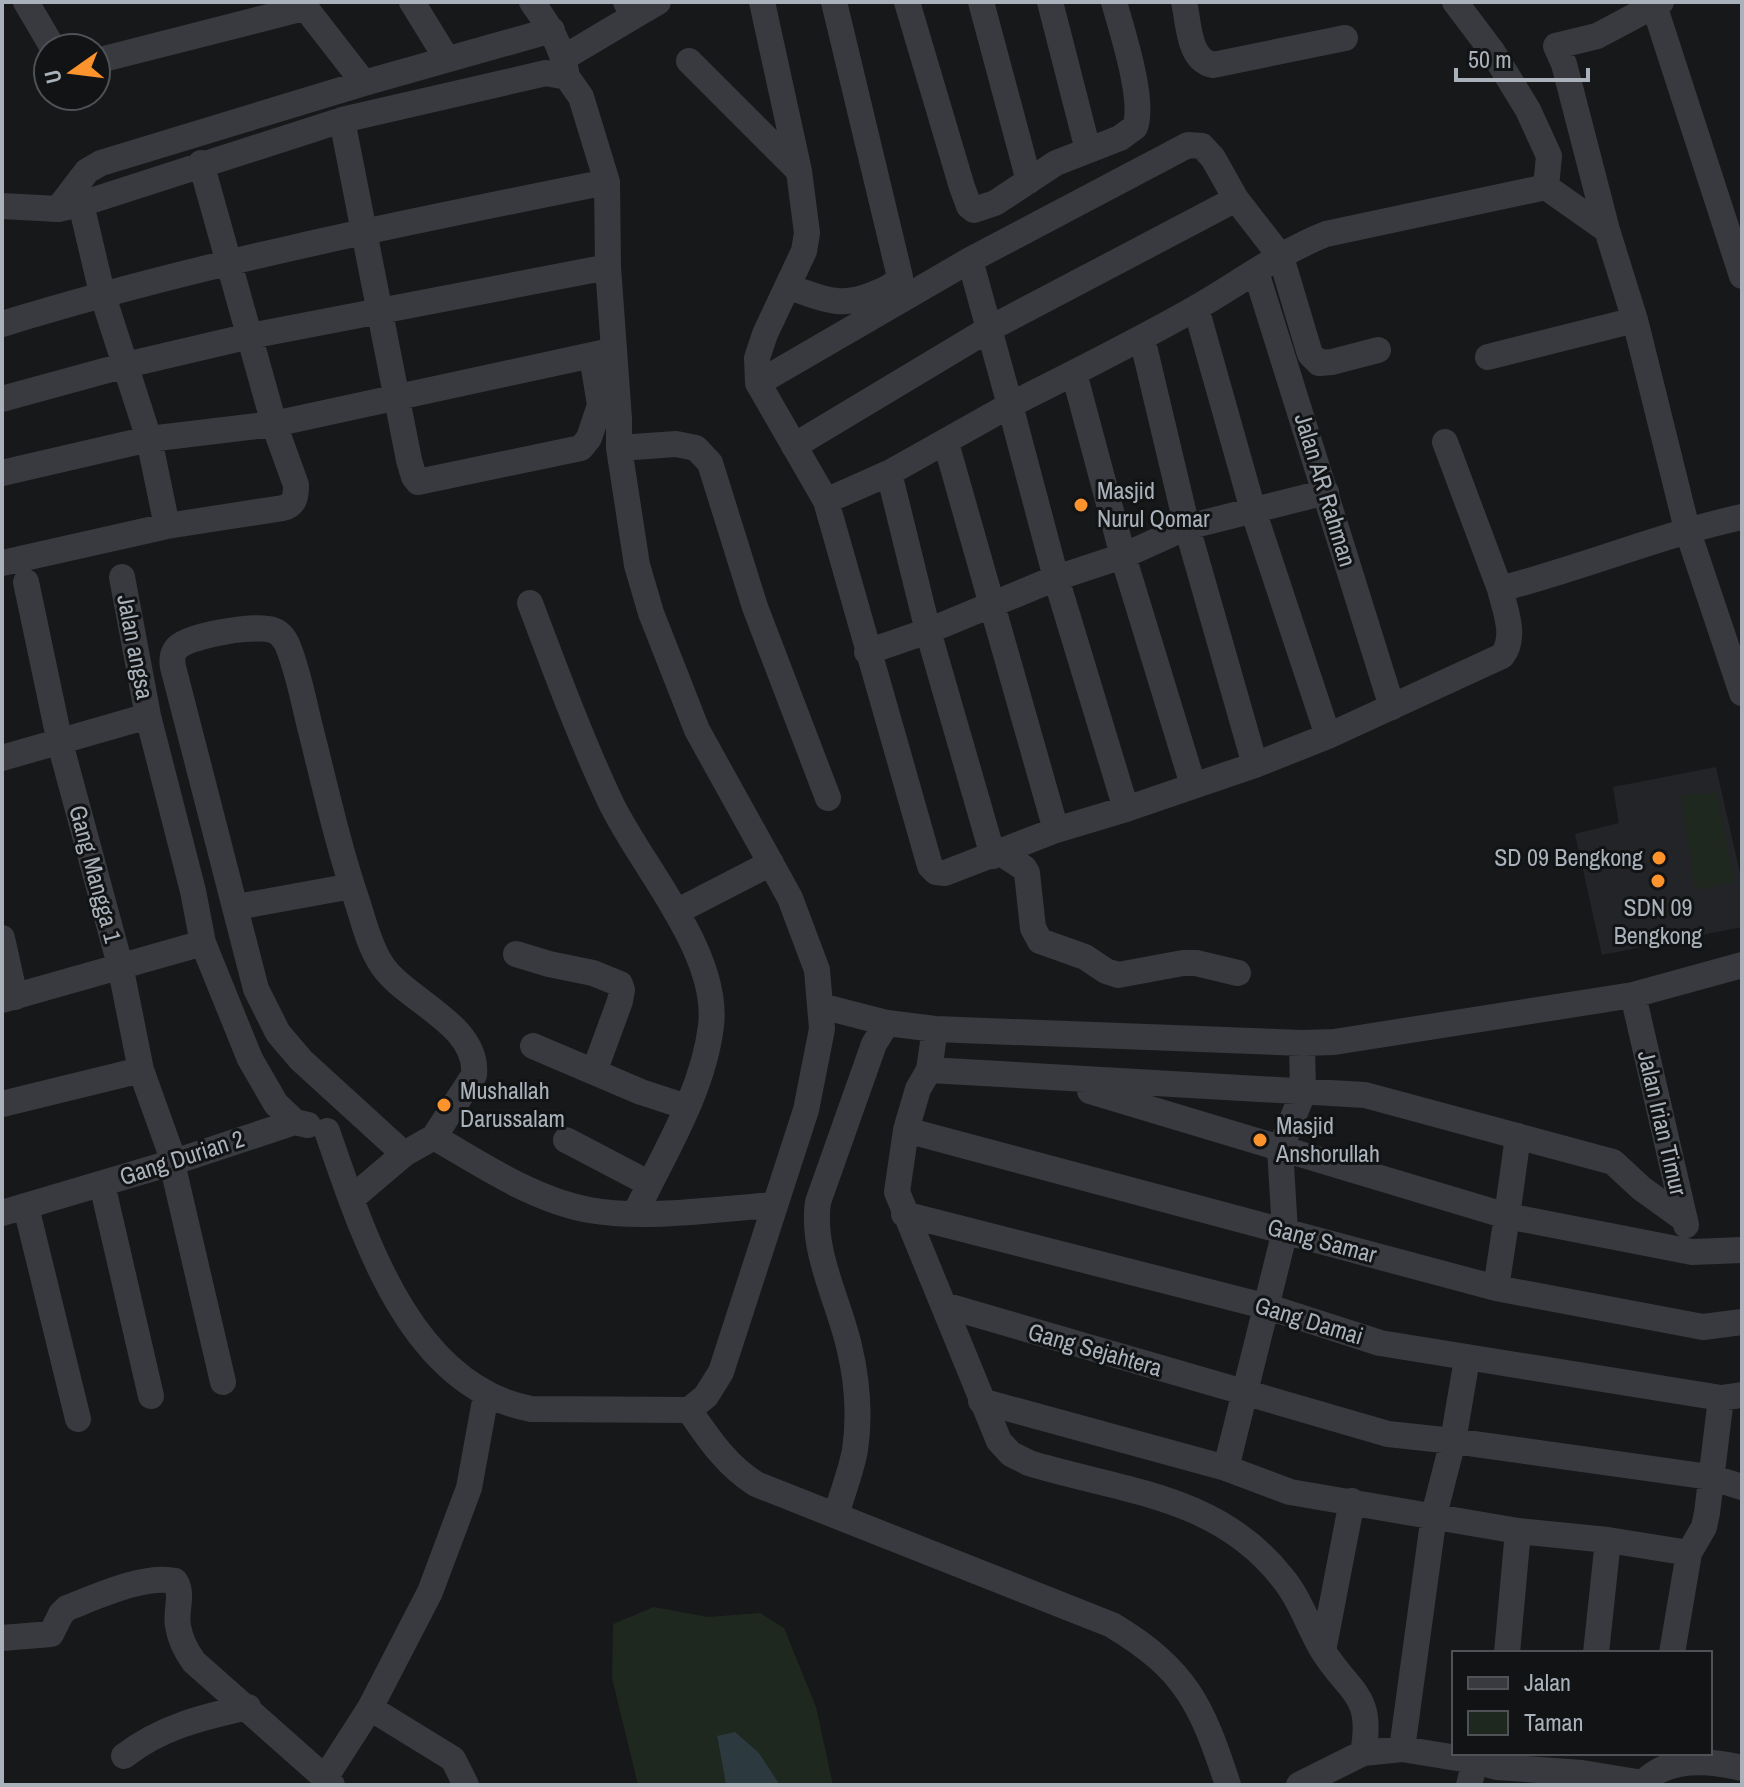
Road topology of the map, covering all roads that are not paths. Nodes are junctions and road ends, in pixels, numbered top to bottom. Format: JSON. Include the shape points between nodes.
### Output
{"nodes":[{"id":1,"x":26,"y":2,"type":"edge"},
{"id":2,"x":412,"y":2,"type":"edge"},
{"id":3,"x":532,"y":2,"type":"edge"},
{"id":4,"x":658,"y":2,"type":"edge"},
{"id":5,"x":762,"y":2,"type":"edge"},
{"id":6,"x":834,"y":2,"type":"edge"},
{"id":7,"x":907,"y":2,"type":"edge"},
{"id":8,"x":981,"y":2,"type":"edge"},
{"id":9,"x":1050,"y":2,"type":"edge"},
{"id":10,"x":1114,"y":2,"type":"edge"},
{"id":11,"x":1184,"y":2,"type":"edge"},
{"id":12,"x":1455,"y":2,"type":"edge"},
{"id":13,"x":1656,"y":3,"type":"edge"},
{"id":14,"x":302,"y":5,"type":"edge"},
{"id":15,"x":630,"y":9,"type":"edge"},
{"id":16,"x":552,"y":30,"type":"junction"},
{"id":17,"x":41,"y":32,"type":"edge"},
{"id":18,"x":1345,"y":38,"type":"dead end"},
{"id":19,"x":112,"y":57,"type":"edge"},
{"id":20,"x":447,"y":59,"type":"junction"},
{"id":21,"x":689,"y":61,"type":"dead end"},
{"id":22,"x":566,"y":67,"type":"junction"},
{"id":23,"x":364,"y":83,"type":"junction"},
{"id":24,"x":342,"y":120,"type":"junction"},
{"id":25,"x":1088,"y":150,"type":"junction"},
{"id":26,"x":201,"y":163,"type":"junction"},
{"id":27,"x":799,"y":171,"type":"junction"},
{"id":28,"x":1029,"y":181,"type":"junction"},
{"id":29,"x":607,"y":182,"type":"junction"},
{"id":30,"x":1546,"y":187,"type":"junction"},
{"id":31,"x":1236,"y":199,"type":"junction"},
{"id":32,"x":2,"y":206,"type":"edge"},
{"id":33,"x":70,"y":206,"type":"junction"},
{"id":34,"x":366,"y":230,"type":"junction"},
{"id":35,"x":1607,"y":230,"type":"junction"},
{"id":36,"x":1281,"y":257,"type":"junction"},
{"id":37,"x":970,"y":260,"type":"junction"},
{"id":38,"x":228,"y":261,"type":"junction"},
{"id":39,"x":608,"y":267,"type":"junction"},
{"id":40,"x":1256,"y":272,"type":"junction"},
{"id":41,"x":1742,"y":276,"type":"edge"},
{"id":42,"x":789,"y":287,"type":"junction"},
{"id":43,"x":102,"y":293,"type":"junction"},
{"id":44,"x":1196,"y":308,"type":"junction"},
{"id":45,"x":379,"y":310,"type":"junction"},
{"id":46,"x":1635,"y":320,"type":"junction"},
{"id":47,"x":2,"y":324,"type":"edge"},
{"id":48,"x":989,"y":329,"type":"junction"},
{"id":49,"x":250,"y":336,"type":"junction"},
{"id":50,"x":1142,"y":338,"type":"junction"},
{"id":51,"x":1378,"y":350,"type":"dead end"},
{"id":52,"x":603,"y":353,"type":"junction"},
{"id":53,"x":1488,"y":357,"type":"dead end"},
{"id":54,"x":126,"y":365,"type":"junction"},
{"id":55,"x":1074,"y":373,"type":"junction"},
{"id":56,"x":758,"y":383,"type":"junction"},
{"id":57,"x":398,"y":397,"type":"junction"},
{"id":58,"x":2,"y":399,"type":"edge"},
{"id":59,"x":1010,"y":405,"type":"junction"},
{"id":60,"x":274,"y":424,"type":"junction"},
{"id":61,"x":149,"y":439,"type":"junction"},
{"id":62,"x":1445,"y":442,"type":"dead end"},
{"id":63,"x":946,"y":443,"type":"junction"},
{"id":64,"x":794,"y":446,"type":"junction"},
{"id":65,"x":619,"y":448,"type":"junction"},
{"id":66,"x":2,"y":473,"type":"edge"},
{"id":67,"x":889,"y":473,"type":"junction"},
{"id":68,"x":1326,"y":492,"type":"junction"},
{"id":69,"x":826,"y":501,"type":"junction"},
{"id":70,"x":1253,"y":510,"type":"junction"},
{"id":71,"x":1742,"y":517,"type":"edge"},
{"id":72,"x":167,"y":526,"type":"junction"},
{"id":73,"x":1187,"y":527,"type":"junction"},
{"id":74,"x":1687,"y":529,"type":"junction"},
{"id":75,"x":1123,"y":556,"type":"junction"},
{"id":76,"x":2,"y":563,"type":"edge"},
{"id":77,"x":122,"y":577,"type":"dead end"},
{"id":78,"x":1056,"y":578,"type":"junction"},
{"id":79,"x":26,"y":582,"type":"dead end"},
{"id":80,"x":1500,"y":589,"type":"junction"},
{"id":81,"x":530,"y":603,"type":"dead end"},
{"id":82,"x":994,"y":605,"type":"junction"},
{"id":83,"x":928,"y":631,"type":"junction"},
{"id":84,"x":867,"y":652,"type":"junction"},
{"id":85,"x":1742,"y":693,"type":"edge"},
{"id":86,"x":1392,"y":707,"type":"junction"},
{"id":87,"x":148,"y":716,"type":"junction"},
{"id":88,"x":1328,"y":736,"type":"junction"},
{"id":89,"x":60,"y":743,"type":"junction"},
{"id":90,"x":2,"y":758,"type":"edge"},
{"id":91,"x":1255,"y":765,"type":"junction"},
{"id":92,"x":1193,"y":785,"type":"junction"},
{"id":93,"x":828,"y":798,"type":"dead end"},
{"id":94,"x":1126,"y":809,"type":"junction"},
{"id":95,"x":1056,"y":830,"type":"junction"},
{"id":96,"x":997,"y":854,"type":"junction"},
{"id":97,"x":771,"y":863,"type":"junction"},
{"id":98,"x":352,"y":886,"type":"junction"},
{"id":99,"x":237,"y":907,"type":"junction"},
{"id":100,"x":676,"y":912,"type":"junction"},
{"id":101,"x":2,"y":938,"type":"edge"},
{"id":102,"x":203,"y":943,"type":"junction"},
{"id":103,"x":516,"y":954,"type":"dead end"},
{"id":104,"x":120,"y":965,"type":"junction"},
{"id":105,"x":1238,"y":973,"type":"dead end"},
{"id":106,"x":1740,"y":973,"type":"edge"},
{"id":107,"x":1633,"y":995,"type":"junction"},
{"id":108,"x":8,"y":999,"type":"edge"},
{"id":109,"x":821,"y":1006,"type":"junction"},
{"id":110,"x":887,"y":1023,"type":"junction"},
{"id":111,"x":935,"y":1029,"type":"junction"},
{"id":112,"x":1302,"y":1043,"type":"junction"},
{"id":113,"x":533,"y":1046,"type":"dead end"},
{"id":114,"x":141,"y":1070,"type":"junction"},
{"id":115,"x":929,"y":1070,"type":"junction"},
{"id":116,"x":594,"y":1072,"type":"junction"},
{"id":117,"x":1049,"y":1079,"type":"junction"},
{"id":118,"x":1303,"y":1093,"type":"junction"},
{"id":119,"x":2,"y":1104,"type":"edge"},
{"id":120,"x":352,"y":1106,"type":"junction"},
{"id":121,"x":687,"y":1107,"type":"junction"},
{"id":122,"x":295,"y":1122,"type":"junction"},
{"id":123,"x":906,"y":1130,"type":"junction"},
{"id":124,"x":327,"y":1131,"type":"junction"},
{"id":125,"x":1518,"y":1136,"type":"junction"},
{"id":126,"x":434,"y":1137,"type":"junction"},
{"id":127,"x":566,"y":1140,"type":"dead end"},
{"id":128,"x":1280,"y":1149,"type":"junction"},
{"id":129,"x":404,"y":1154,"type":"junction"},
{"id":130,"x":173,"y":1162,"type":"junction"},
{"id":131,"x":102,"y":1184,"type":"junction"},
{"id":132,"x":650,"y":1184,"type":"junction"},
{"id":133,"x":351,"y":1199,"type":"junction"},
{"id":134,"x":774,"y":1205,"type":"junction"},
{"id":135,"x":14,"y":1210,"type":"edge"},
{"id":136,"x":636,"y":1212,"type":"junction"},
{"id":137,"x":904,"y":1214,"type":"junction"},
{"id":138,"x":1507,"y":1216,"type":"junction"},
{"id":139,"x":1684,"y":1219,"type":"junction"},
{"id":140,"x":1285,"y":1231,"type":"junction"},
{"id":141,"x":1742,"y":1250,"type":"edge"},
{"id":142,"x":1692,"y":1252,"type":"junction"},
{"id":143,"x":1496,"y":1288,"type":"junction"},
{"id":144,"x":944,"y":1305,"type":"junction"},
{"id":145,"x":1268,"y":1307,"type":"junction"},
{"id":146,"x":1742,"y":1322,"type":"edge"},
{"id":147,"x":1467,"y":1359,"type":"junction"},
{"id":148,"x":223,"y":1382,"type":"dead end"},
{"id":149,"x":486,"y":1395,"type":"junction"},
{"id":150,"x":1246,"y":1395,"type":"junction"},
{"id":151,"x":151,"y":1396,"type":"dead end"},
{"id":152,"x":1732,"y":1397,"type":"edge"},
{"id":153,"x":981,"y":1401,"type":"junction"},
{"id":154,"x":689,"y":1410,"type":"junction"},
{"id":155,"x":78,"y":1419,"type":"dead end"},
{"id":156,"x":1453,"y":1441,"type":"junction"},
{"id":157,"x":1226,"y":1468,"type":"junction"},
{"id":158,"x":1710,"y":1477,"type":"junction"},
{"id":159,"x":1742,"y":1487,"type":"edge"},
{"id":160,"x":1352,"y":1501,"type":"junction"},
{"id":161,"x":836,"y":1515,"type":"junction"},
{"id":162,"x":1434,"y":1515,"type":"junction"},
{"id":163,"x":1518,"y":1531,"type":"junction"},
{"id":164,"x":1608,"y":1540,"type":"junction"},
{"id":165,"x":1689,"y":1553,"type":"junction"},
{"id":166,"x":2,"y":1638,"type":"edge"},
{"id":167,"x":1323,"y":1651,"type":"junction"},
{"id":168,"x":1507,"y":1651,"type":"edge"},
{"id":169,"x":1596,"y":1651,"type":"edge"},
{"id":170,"x":1672,"y":1651,"type":"edge"},
{"id":171,"x":248,"y":1707,"type":"junction"},
{"id":172,"x":370,"y":1708,"type":"junction"},
{"id":173,"x":1402,"y":1749,"type":"junction"},
{"id":174,"x":1363,"y":1753,"type":"junction"},
{"id":175,"x":124,"y":1756,"type":"dead end"},
{"id":176,"x":1583,"y":1763,"type":"edge"},
{"id":177,"x":1485,"y":1766,"type":"edge"},
{"id":178,"x":1742,"y":1768,"type":"edge"},
{"id":179,"x":1648,"y":1773,"type":"edge"},
{"id":180,"x":1553,"y":1778,"type":"edge"},
{"id":181,"x":328,"y":1782,"type":"edge"},
{"id":182,"x":466,"y":1785,"type":"edge"},
{"id":183,"x":1228,"y":1785,"type":"edge"},
{"id":184,"x":1299,"y":1785,"type":"edge"}],
"edges":[{"from":1,"to":17,"type":"street"},
{"from":2,"to":20,"type":"street"},
{"from":3,"to":16,"type":"street"},
{"from":4,"to":15,"type":"street"},
{"from":5,"to":27,"type":"street"},
{"from":6,"to":42,"type":"street","via":[[900,277],[889,288],[852,302],[832,302]]},
{"from":7,"to":28,"type":"street","via":[[969,206],[986,207]]},
{"from":8,"to":28,"type":"street"},
{"from":9,"to":25,"type":"street"},
{"from":10,"to":25,"type":"street","via":[[1132,70],[1138,120],[1129,133]]},
{"from":11,"to":18,"type":"street","via":[[1195,51],[1213,65]]},
{"from":12,"to":30,"type":"street","via":[[1528,110],[1549,156]]},
{"from":13,"to":35,"type":"street","via":[[1597,36],[1556,46]]},
{"from":13,"to":41,"type":"street"},
{"from":14,"to":19,"type":"street"},
{"from":14,"to":23,"type":"street"},
{"from":15,"to":22,"type":"street"},
{"from":16,"to":20,"type":"street"},
{"from":16,"to":22,"type":"street"},
{"from":20,"to":23,"type":"street"},
{"from":21,"to":27,"type":"street"},
{"from":22,"to":24,"type":"street"},
{"from":22,"to":29,"type":"street","via":[[581,97]]},
{"from":23,"to":33,"type":"street","via":[[101,163],[87,171]]},
{"from":24,"to":26,"type":"street"},
{"from":24,"to":34,"type":"street"},
{"from":25,"to":28,"type":"street"},
{"from":26,"to":33,"type":"street"},
{"from":26,"to":38,"type":"street"},
{"from":27,"to":42,"type":"street","via":[[807,233]]},
{"from":29,"to":34,"type":"street"},
{"from":29,"to":39,"type":"street"},
{"from":30,"to":35,"type":"street"},
{"from":30,"to":36,"type":"street","via":[[1326,234]]},
{"from":31,"to":36,"type":"street"},
{"from":31,"to":37,"type":"street","via":[[1207,150],[1188,145]]},
{"from":31,"to":48,"type":"street"},
{"from":32,"to":33,"type":"street"},
{"from":33,"to":43,"type":"street"},
{"from":34,"to":38,"type":"street"},
{"from":34,"to":45,"type":"street"},
{"from":35,"to":46,"type":"street"},
{"from":36,"to":40,"type":"street"},
{"from":36,"to":51,"type":"street","via":[[1310,354],[1319,363]]},
{"from":37,"to":48,"type":"street"},
{"from":37,"to":56,"type":"street"},
{"from":38,"to":43,"type":"street"},
{"from":38,"to":49,"type":"street"},
{"from":39,"to":45,"type":"street"},
{"from":39,"to":52,"type":"street"},
{"from":40,"to":44,"type":"street"},
{"from":40,"to":68,"type":"street","name":"Jalan AR Rahman"},
{"from":42,"to":56,"type":"street","via":[[761,346]]},
{"from":43,"to":47,"type":"street"},
{"from":43,"to":54,"type":"street"},
{"from":44,"to":50,"type":"street"},
{"from":44,"to":70,"type":"street"},
{"from":45,"to":49,"type":"street"},
{"from":45,"to":57,"type":"street"},
{"from":46,"to":53,"type":"street"},
{"from":46,"to":74,"type":"street"},
{"from":48,"to":59,"type":"street"},
{"from":48,"to":64,"type":"street"},
{"from":49,"to":54,"type":"street"},
{"from":49,"to":60,"type":"street"},
{"from":50,"to":55,"type":"street"},
{"from":50,"to":73,"type":"street"},
{"from":52,"to":57,"type":"street"},
{"from":52,"to":57,"type":"street","via":[[600,405],[586,444],[443,479],[423,482],[414,477]]},
{"from":52,"to":65,"type":"street","via":[[619,419]]},
{"from":54,"to":58,"type":"street"},
{"from":54,"to":61,"type":"street"},
{"from":55,"to":59,"type":"street"},
{"from":55,"to":75,"type":"street"},
{"from":56,"to":64,"type":"street"},
{"from":57,"to":60,"type":"street"},
{"from":59,"to":63,"type":"street"},
{"from":59,"to":78,"type":"street"},
{"from":60,"to":61,"type":"street"},
{"from":60,"to":72,"type":"street","via":[[296,485],[288,507]]},
{"from":61,"to":66,"type":"street"},
{"from":61,"to":72,"type":"street"},
{"from":62,"to":80,"type":"street"},
{"from":63,"to":67,"type":"street"},
{"from":63,"to":82,"type":"street"},
{"from":64,"to":69,"type":"street"},
{"from":65,"to":93,"type":"street","via":[[676,444],[696,448],[710,463],[755,607]]},
{"from":65,"to":97,"type":"street","via":[[637,565],[651,613],[697,730]]},
{"from":67,"to":69,"type":"street"},
{"from":67,"to":83,"type":"street"},
{"from":68,"to":70,"type":"street"},
{"from":68,"to":86,"type":"street","name":"Jalan AR Rahman"},
{"from":69,"to":84,"type":"street"},
{"from":70,"to":73,"type":"street"},
{"from":70,"to":88,"type":"street"},
{"from":71,"to":74,"type":"street"},
{"from":72,"to":76,"type":"street"},
{"from":73,"to":75,"type":"street"},
{"from":73,"to":91,"type":"street"},
{"from":74,"to":80,"type":"street"},
{"from":74,"to":85,"type":"street"},
{"from":75,"to":78,"type":"street"},
{"from":75,"to":92,"type":"street"},
{"from":77,"to":87,"type":"street","name":"Jalan angsa"},
{"from":78,"to":82,"type":"street"},
{"from":78,"to":94,"type":"street"},
{"from":79,"to":89,"type":"street","name":"Gang Mangga 1"},
{"from":80,"to":86,"type":"street","via":[[1510,628],[1502,656]]},
{"from":81,"to":100,"type":"street","via":[[611,803]]},
{"from":82,"to":83,"type":"street"},
{"from":82,"to":95,"type":"street"},
{"from":83,"to":84,"type":"street"},
{"from":83,"to":96,"type":"street"},
{"from":84,"to":96,"type":"street","via":[[930,866],[940,874]]},
{"from":86,"to":88,"type":"street"},
{"from":87,"to":89,"type":"street"},
{"from":87,"to":102,"type":"street","name":"Jalan angsa"},
{"from":88,"to":91,"type":"street"},
{"from":89,"to":90,"type":"street"},
{"from":89,"to":104,"type":"street","name":"Gang Mangga 1"},
{"from":91,"to":92,"type":"street"},
{"from":92,"to":94,"type":"street"},
{"from":94,"to":95,"type":"street"},
{"from":95,"to":96,"type":"street"},
{"from":96,"to":105,"type":"street","via":[[1027,873],[1033,928],[1040,941],[1118,975],[1183,963]]},
{"from":97,"to":100,"type":"street"},
{"from":97,"to":109,"type":"street","via":[[810,947]]},
{"from":98,"to":99,"type":"street"},
{"from":98,"to":99,"type":"street","via":[[287,644],[268,629],[234,630],[188,641],[172,658]]},
{"from":98,"to":126,"type":"street","via":[[381,965],[445,1019],[472,1051],[474,1075]]},
{"from":99,"to":120,"type":"street","via":[[256,989],[278,1033]]},
{"from":100,"to":121,"type":"street","via":[[711,997],[711,1026]]},
{"from":101,"to":108,"type":"street"},
{"from":102,"to":104,"type":"street"},
{"from":102,"to":122,"type":"street","name":"Jalan angsa","via":[[250,1059],[276,1104]]},
{"from":103,"to":116,"type":"street","via":[[620,984],[620,1001]]},
{"from":104,"to":108,"type":"street"},
{"from":104,"to":114,"type":"street","name":"Gang Mangga 1"},
{"from":106,"to":107,"type":"street"},
{"from":107,"to":112,"type":"street","via":[[1406,1032]]},
{"from":107,"to":139,"type":"street","name":"Jalan Irian Timur"},
{"from":109,"to":110,"type":"street"},
{"from":109,"to":134,"type":"street","via":[[820,1048],[806,1110]]},
{"from":110,"to":111,"type":"street"},
{"from":110,"to":161,"type":"street","via":[[874,1044],[816,1214],[857,1399],[855,1452]]},
{"from":111,"to":112,"type":"street"},
{"from":111,"to":115,"type":"street"},
{"from":112,"to":118,"type":"street"},
{"from":113,"to":116,"type":"street"},
{"from":114,"to":119,"type":"street"},
{"from":114,"to":130,"type":"street","name":"Gang Mangga 1"},
{"from":115,"to":117,"type":"street"},
{"from":115,"to":123,"type":"street"},
{"from":116,"to":121,"type":"street"},
{"from":117,"to":118,"type":"street"},
{"from":117,"to":128,"type":"street"},
{"from":118,"to":125,"type":"street","via":[[1365,1095]]},
{"from":118,"to":128,"type":"street"},
{"from":120,"to":124,"type":"street"},
{"from":120,"to":129,"type":"street"},
{"from":121,"to":132,"type":"street"},
{"from":122,"to":124,"type":"street"},
{"from":122,"to":130,"type":"street","name":"Gang Durian 2"},
{"from":123,"to":137,"type":"street","via":[[897,1192]]},
{"from":123,"to":140,"type":"street","name":"Gang Samar"},
{"from":124,"to":133,"type":"street"},
{"from":125,"to":138,"type":"street"},
{"from":125,"to":139,"type":"street","via":[[1613,1162]]},
{"from":126,"to":129,"type":"street"},
{"from":126,"to":136,"type":"street","via":[[557,1201],[591,1210]]},
{"from":127,"to":132,"type":"street"},
{"from":128,"to":138,"type":"street"},
{"from":128,"to":140,"type":"street"},
{"from":129,"to":133,"type":"street"},
{"from":130,"to":131,"type":"street","name":"Gang Durian 2"},
{"from":130,"to":148,"type":"street","name":"Gang Mangga 1"},
{"from":131,"to":135,"type":"street","name":"Gang Durian 2"},
{"from":131,"to":151,"type":"street"},
{"from":132,"to":136,"type":"street"},
{"from":133,"to":149,"type":"street","via":[[407,1317],[455,1373]]},
{"from":134,"to":136,"type":"street"},
{"from":134,"to":154,"type":"street","via":[[721,1372]]},
{"from":135,"to":155,"type":"street"},
{"from":137,"to":144,"type":"street"},
{"from":137,"to":145,"type":"street","name":"Gang Damai"},
{"from":138,"to":142,"type":"street"},
{"from":138,"to":143,"type":"street"},
{"from":139,"to":142,"type":"street","name":"Jalan Irian Timur"},
{"from":140,"to":143,"type":"street","name":"Gang Samar"},
{"from":140,"to":145,"type":"street"},
{"from":141,"to":142,"type":"street"},
{"from":143,"to":146,"type":"street","name":"Gang Samar","via":[[1703,1327]]},
{"from":144,"to":150,"type":"street","name":"Gang Sejahtera"},
{"from":144,"to":153,"type":"street"},
{"from":145,"to":147,"type":"street","name":"Gang Damai","via":[[1380,1343]]},
{"from":145,"to":150,"type":"street"},
{"from":147,"to":152,"type":"street","name":"Gang Damai"},
{"from":147,"to":156,"type":"street"},
{"from":149,"to":154,"type":"street","via":[[531,1409]]},
{"from":149,"to":172,"type":"street","via":[[469,1488],[430,1592]]},
{"from":150,"to":156,"type":"street","name":"Gang Sejahtera","via":[[1388,1434]]},
{"from":150,"to":157,"type":"street"},
{"from":152,"to":158,"type":"street"},
{"from":153,"to":157,"type":"street"},
{"from":153,"to":167,"type":"street","via":[[999,1441],[1018,1458],[1157,1495],[1237,1534],[1294,1593]]},
{"from":154,"to":161,"type":"street","via":[[735,1471]]},
{"from":156,"to":158,"type":"street","name":"Gang Sejahtera"},
{"from":156,"to":162,"type":"street"},
{"from":157,"to":160,"type":"street","via":[[1290,1492]]},
{"from":158,"to":159,"type":"street","name":"Gang Sejahtera"},
{"from":158,"to":165,"type":"street","via":[[1704,1527]]},
{"from":160,"to":162,"type":"street"},
{"from":160,"to":167,"type":"street"},
{"from":161,"to":183,"type":"street","via":[[1112,1625],[1141,1642],[1189,1692],[1207,1723]]},
{"from":162,"to":163,"type":"street"},
{"from":162,"to":173,"type":"street"},
{"from":163,"to":164,"type":"street"},
{"from":163,"to":168,"type":"street"},
{"from":164,"to":165,"type":"street"},
{"from":164,"to":169,"type":"street"},
{"from":165,"to":170,"type":"street"},
{"from":166,"to":171,"type":"street","via":[[51,1634],[67,1608],[125,1587],[170,1580],[179,1586],[178,1627],[185,1649]]},
{"from":167,"to":174,"type":"street","via":[[1365,1712]]},
{"from":171,"to":175,"type":"street","via":[[159,1733]]},
{"from":171,"to":181,"type":"street"},
{"from":172,"to":181,"type":"street"},
{"from":172,"to":182,"type":"street","via":[[453,1759]]},
{"from":173,"to":174,"type":"street"},
{"from":173,"to":177,"type":"street"},
{"from":174,"to":184,"type":"street"},
{"from":176,"to":179,"type":"street"},
{"from":176,"to":180,"type":"street"},
{"from":177,"to":180,"type":"street"},
{"from":178,"to":179,"type":"street","via":[[1689,1761]]}]}
